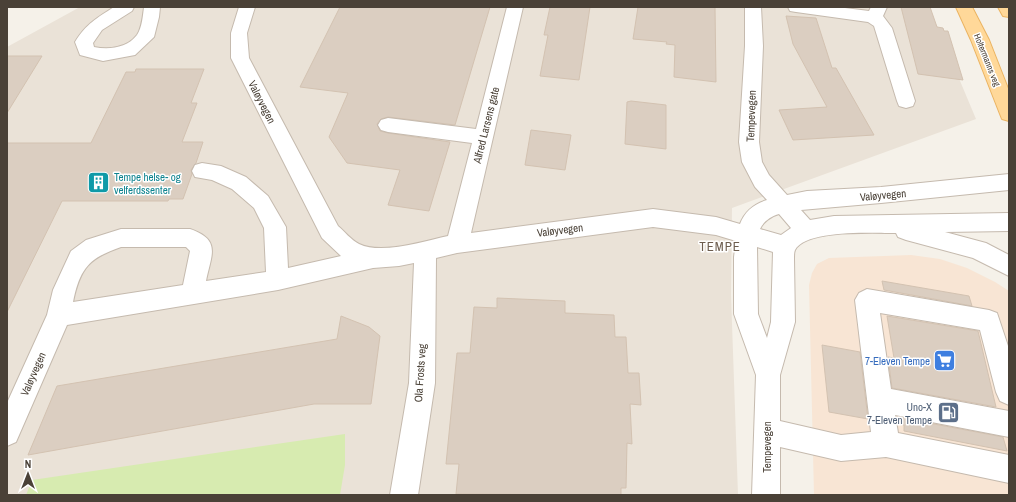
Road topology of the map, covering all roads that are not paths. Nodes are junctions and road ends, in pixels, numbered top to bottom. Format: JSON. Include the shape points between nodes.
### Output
{"nodes":[{"id":1,"x":126,"y":7,"type":"edge"},
{"id":2,"x":152,"y":7,"type":"edge"},
{"id":3,"x":247,"y":7,"type":"edge"},
{"id":4,"x":515,"y":7,"type":"edge"},
{"id":5,"x":753,"y":7,"type":"edge"},
{"id":6,"x":796,"y":7,"type":"edge"},
{"id":7,"x":964,"y":7,"type":"edge"},
{"id":8,"x":1006,"y":7,"type":"edge"},
{"id":9,"x":875,"y":12,"type":"edge"},
{"id":10,"x":1009,"y":12,"type":"edge"},
{"id":11,"x":906,"y":101,"type":"dead end"},
{"id":12,"x":1009,"y":114,"type":"edge"},
{"id":13,"x":388,"y":125,"type":"dead end"},
{"id":14,"x":483,"y":137,"type":"junction"},
{"id":15,"x":202,"y":171,"type":"dead end"},
{"id":16,"x":1009,"y":182,"type":"edge"},
{"id":17,"x":782,"y":204,"type":"junction"},
{"id":18,"x":1009,"y":222,"type":"edge"},
{"id":19,"x":874,"y":225,"type":"junction"},
{"id":20,"x":806,"y":230,"type":"junction"},
{"id":21,"x":747,"y":234,"type":"junction"},
{"id":22,"x":457,"y":244,"type":"junction"},
{"id":23,"x":785,"y":246,"type":"junction"},
{"id":24,"x":424,"y":251,"type":"junction"},
{"id":25,"x":373,"y":258,"type":"junction"},
{"id":26,"x":1009,"y":266,"type":"edge"},
{"id":27,"x":278,"y":280,"type":"junction"},
{"id":28,"x":192,"y":294,"type":"junction"},
{"id":29,"x":59,"y":315,"type":"junction"},
{"id":30,"x":768,"y":375,"type":"junction"},
{"id":31,"x":1009,"y":392,"type":"edge"},
{"id":32,"x":880,"y":399,"type":"junction"},
{"id":33,"x":1009,"y":424,"type":"edge"},
{"id":34,"x":766,"y":431,"type":"junction"},
{"id":35,"x":7,"y":433,"type":"edge"},
{"id":36,"x":886,"y":444,"type":"junction"},
{"id":37,"x":1009,"y":469,"type":"edge"},
{"id":38,"x":404,"y":495,"type":"edge"},
{"id":39,"x":766,"y":495,"type":"edge"}],
"edges":[{"from":1,"to":2,"type":"street","via":[[96,26],[84,42],[86,52],[103,55],[129,51],[145,37]]},
{"from":3,"to":25,"type":"street","name":"Valøyvegen","via":[[239,33],[240,58],[330,232],[351,251]]},
{"from":4,"to":14,"type":"street","name":"Alfred Larsens gate"},
{"from":5,"to":17,"type":"street","name":"Tempevegen","via":[[754,46],[749,142],[757,174]]},
{"from":6,"to":9,"type":"street"},
{"from":7,"to":12,"type":"main road","name":"Holtermanns veg"},
{"from":8,"to":10,"type":"main road"},
{"from":9,"to":11,"type":"street","via":[[884,28]]},
{"from":13,"to":14,"type":"street"},
{"from":14,"to":22,"type":"street","name":"Alfred Larsens gate"},
{"from":15,"to":27,"type":"street","via":[[214,172],[239,183],[261,202],[275,227]]},
{"from":16,"to":17,"type":"street","name":"Valøyvegen"},
{"from":17,"to":20,"type":"street","name":"Tempevegen"},
{"from":17,"to":21,"type":"street","name":"Valøyvegen","via":[[764,210],[752,221]]},
{"from":18,"to":19,"type":"street"},
{"from":19,"to":20,"type":"street","via":[[834,225]]},
{"from":19,"to":26,"type":"street","via":[[920,234],[978,250]]},
{"from":20,"to":23,"type":"street"},
{"from":21,"to":22,"type":"street","name":"Valøyvegen","via":[[698,222],[653,218]]},
{"from":21,"to":23,"type":"street","name":"Valøyvegen"},
{"from":21,"to":30,"type":"street","name":"Valøyvegen","via":[[746,314]]},
{"from":22,"to":24,"type":"street","name":"Valøyvegen"},
{"from":23,"to":30,"type":"street","via":[[783,322]]},
{"from":24,"to":25,"type":"street","name":"Valøyvegen"},
{"from":24,"to":38,"type":"street","name":"Ola Frosts veg","via":[[422,383]]},
{"from":25,"to":27,"type":"street","name":"Valøyvegen"},
{"from":27,"to":28,"type":"street","name":"Valøyvegen"},
{"from":28,"to":29,"type":"street","name":"Valøyvegen"},
{"from":28,"to":29,"type":"street","name":"Valøyvegen","via":[[202,247],[190,238],[121,238],[94,247],[79,258],[64,290]]},
{"from":29,"to":35,"type":"street","name":"Valøyvegen"},
{"from":30,"to":34,"type":"street","name":"Tempevegen"},
{"from":31,"to":32,"type":"street","via":[[989,321],[867,300]]},
{"from":32,"to":33,"type":"street"},
{"from":32,"to":36,"type":"street"},
{"from":34,"to":36,"type":"street","via":[[841,448]]},
{"from":34,"to":39,"type":"street","name":"Tempevegen"},
{"from":36,"to":37,"type":"street"}]}
